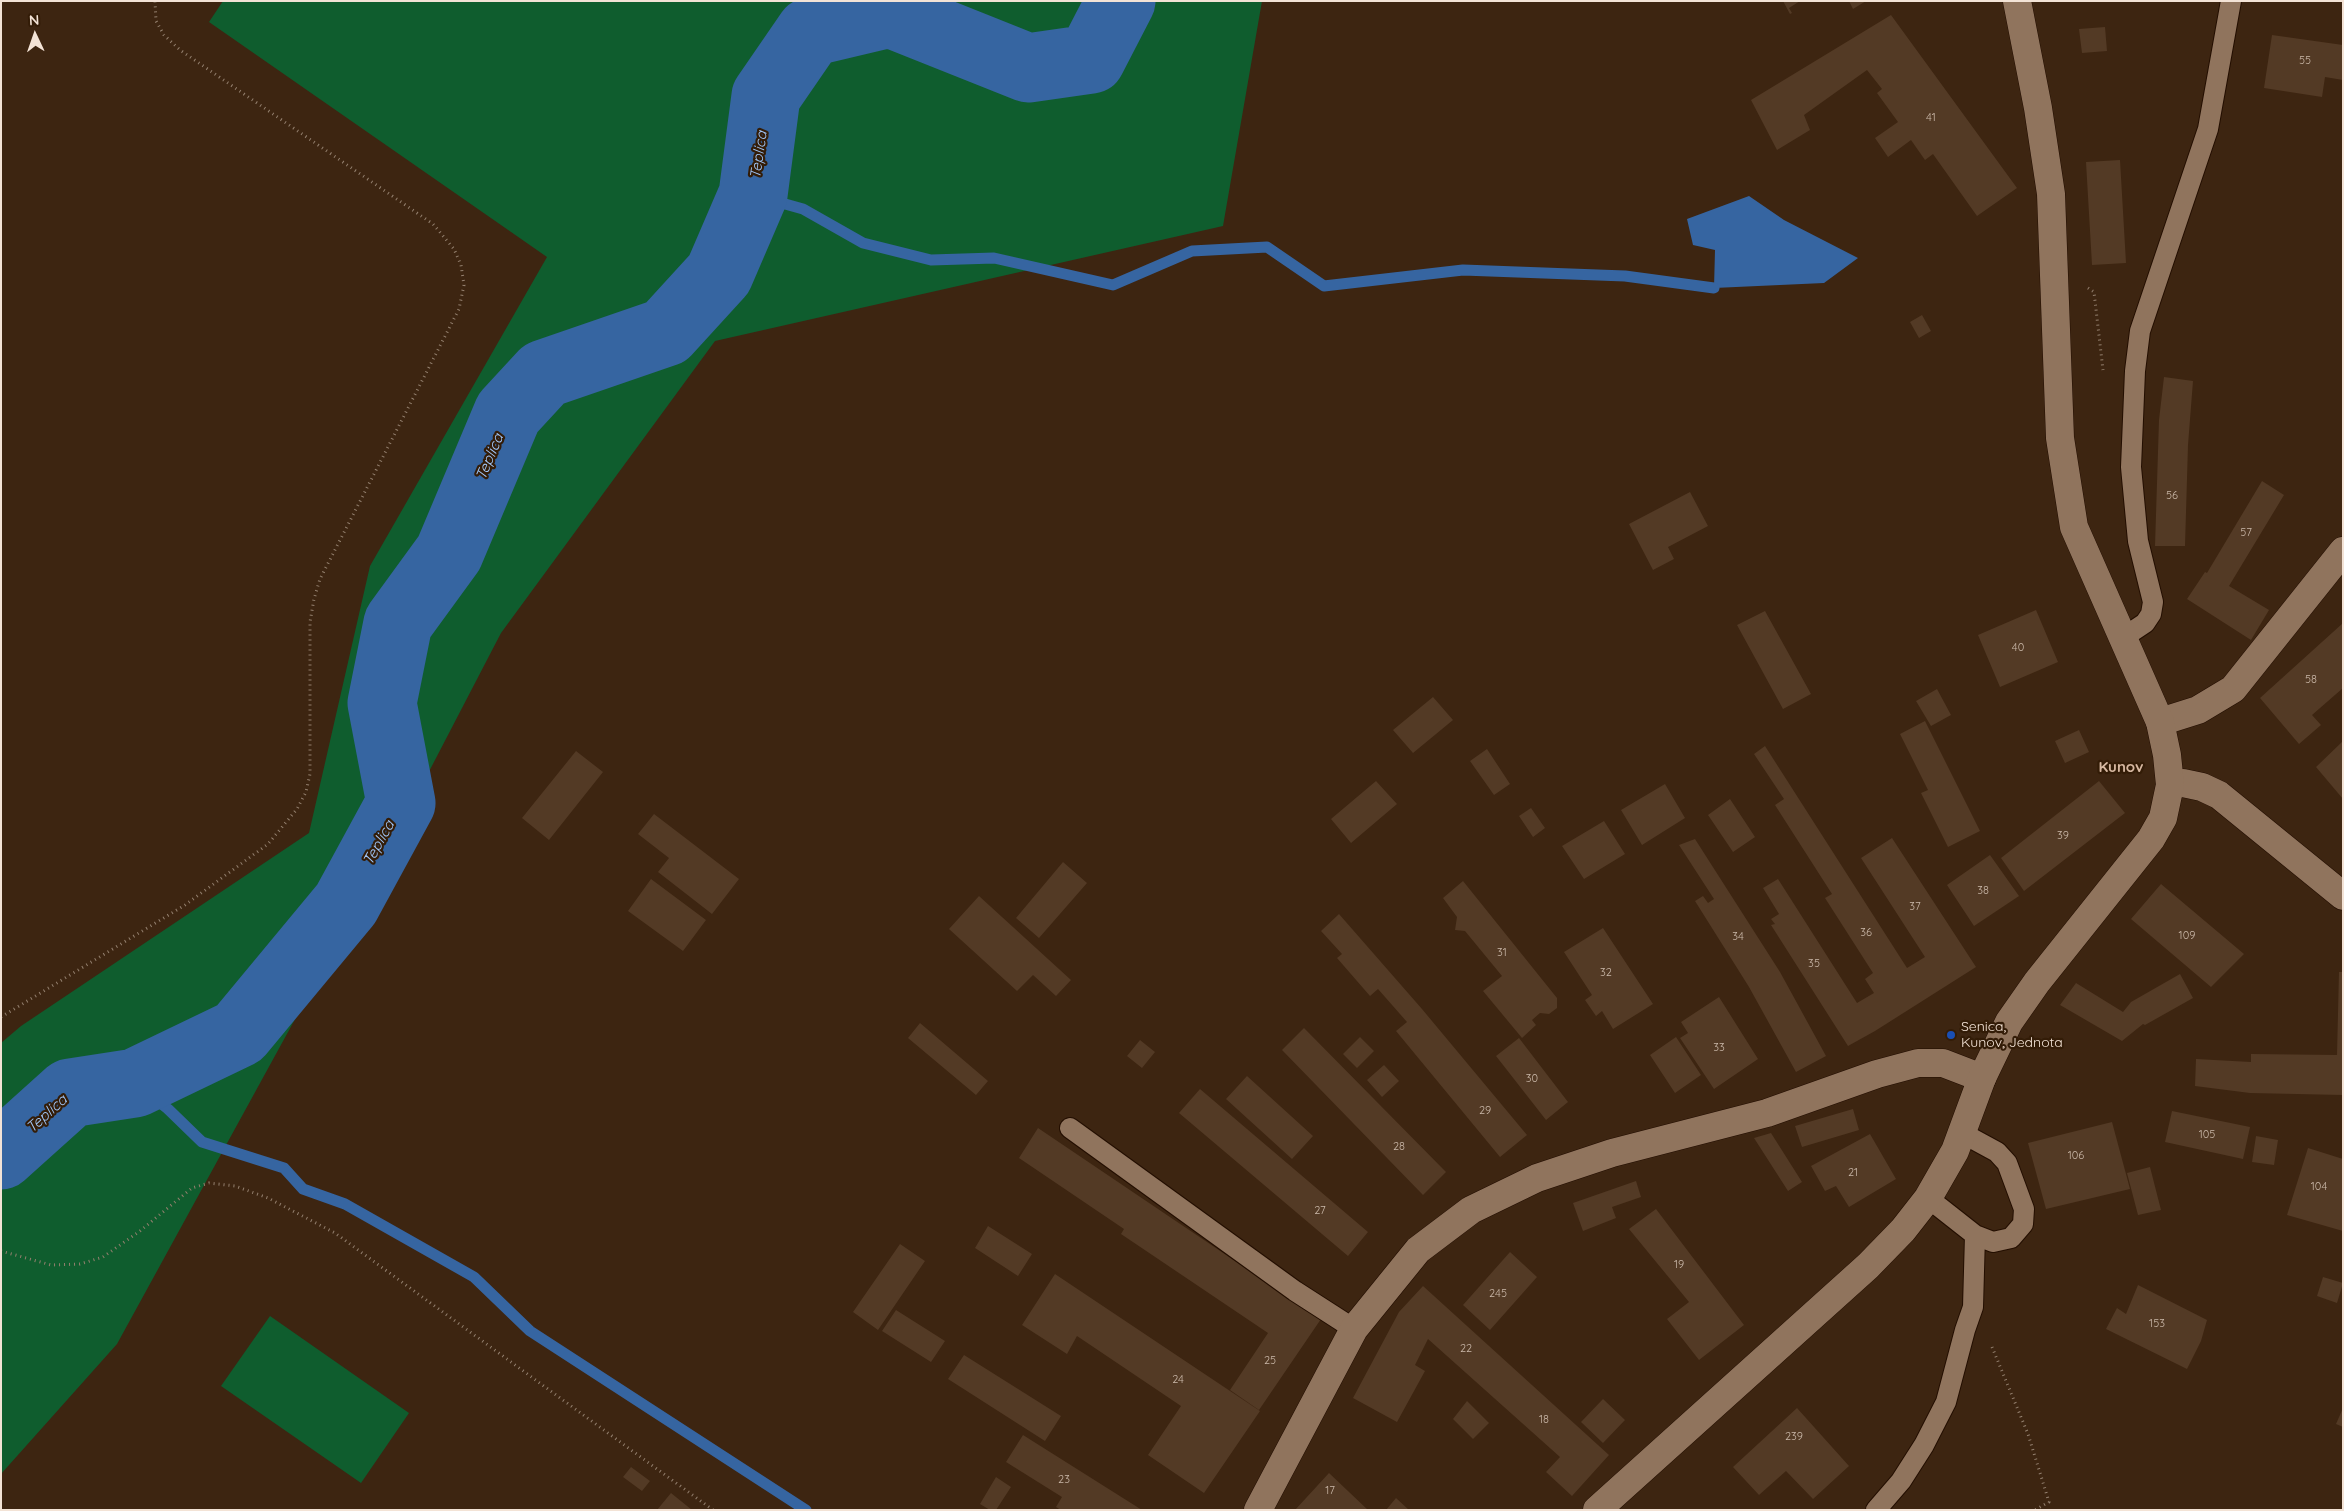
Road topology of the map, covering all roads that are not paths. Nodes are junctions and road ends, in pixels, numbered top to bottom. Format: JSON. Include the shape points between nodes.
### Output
{"nodes":[{"id":1,"x":2016,"y":1,"type":"edge"},
{"id":2,"x":2231,"y":1,"type":"edge"},
{"id":3,"x":2343,"y":551,"type":"edge"},
{"id":4,"x":2124,"y":638,"type":"junction"},
{"id":5,"x":2160,"y":722,"type":"junction"},
{"id":6,"x":2170,"y":785,"type":"junction"},
{"id":7,"x":2343,"y":896,"type":"edge"},
{"id":8,"x":1982,"y":1078,"type":"junction"},
{"id":9,"x":1070,"y":1128,"type":"dead end"},
{"id":10,"x":1962,"y":1133,"type":"junction"},
{"id":11,"x":1928,"y":1198,"type":"junction"},
{"id":12,"x":1975,"y":1235,"type":"junction"},
{"id":13,"x":1354,"y":1329,"type":"junction"},
{"id":14,"x":1258,"y":1510,"type":"edge"},
{"id":15,"x":1597,"y":1510,"type":"edge"},
{"id":16,"x":1876,"y":1510,"type":"edge"}],
"edges":[{"from":1,"to":4,"type":"street","via":[[2051,194],[2060,438],[2074,527]]},
{"from":2,"to":4,"type":"lane","via":[[2208,129],[2140,330],[2131,467],[2138,541],[2152,614]]},
{"from":3,"to":5,"type":"street","via":[[2234,689],[2198,710]]},
{"from":4,"to":5,"type":"street"},
{"from":5,"to":6,"type":"street"},
{"from":6,"to":7,"type":"street","via":[[2183,783],[2219,795]]},
{"from":6,"to":8,"type":"street","via":[[2163,818],[2151,840],[2037,982],[2009,1022]]},
{"from":8,"to":10,"type":"street"},
{"from":8,"to":13,"type":"street","via":[[1943,1063],[1918,1063],[1767,1113],[1612,1153],[1537,1178],[1472,1210],[1418,1250]]},
{"from":9,"to":13,"type":"lane","via":[[1295,1291]]},
{"from":10,"to":11,"type":"street","via":[[1955,1152]]},
{"from":10,"to":12,"type":"lane","via":[[1997,1152],[2007,1163],[2024,1209],[2023,1224],[2011,1238],[1993,1242]]},
{"from":11,"to":12,"type":"lane"},
{"from":11,"to":15,"type":"street","via":[[1868,1266]]},
{"from":12,"to":16,"type":"lane","via":[[1973,1307],[1946,1402],[1902,1481]]},
{"from":13,"to":14,"type":"street"}]}
